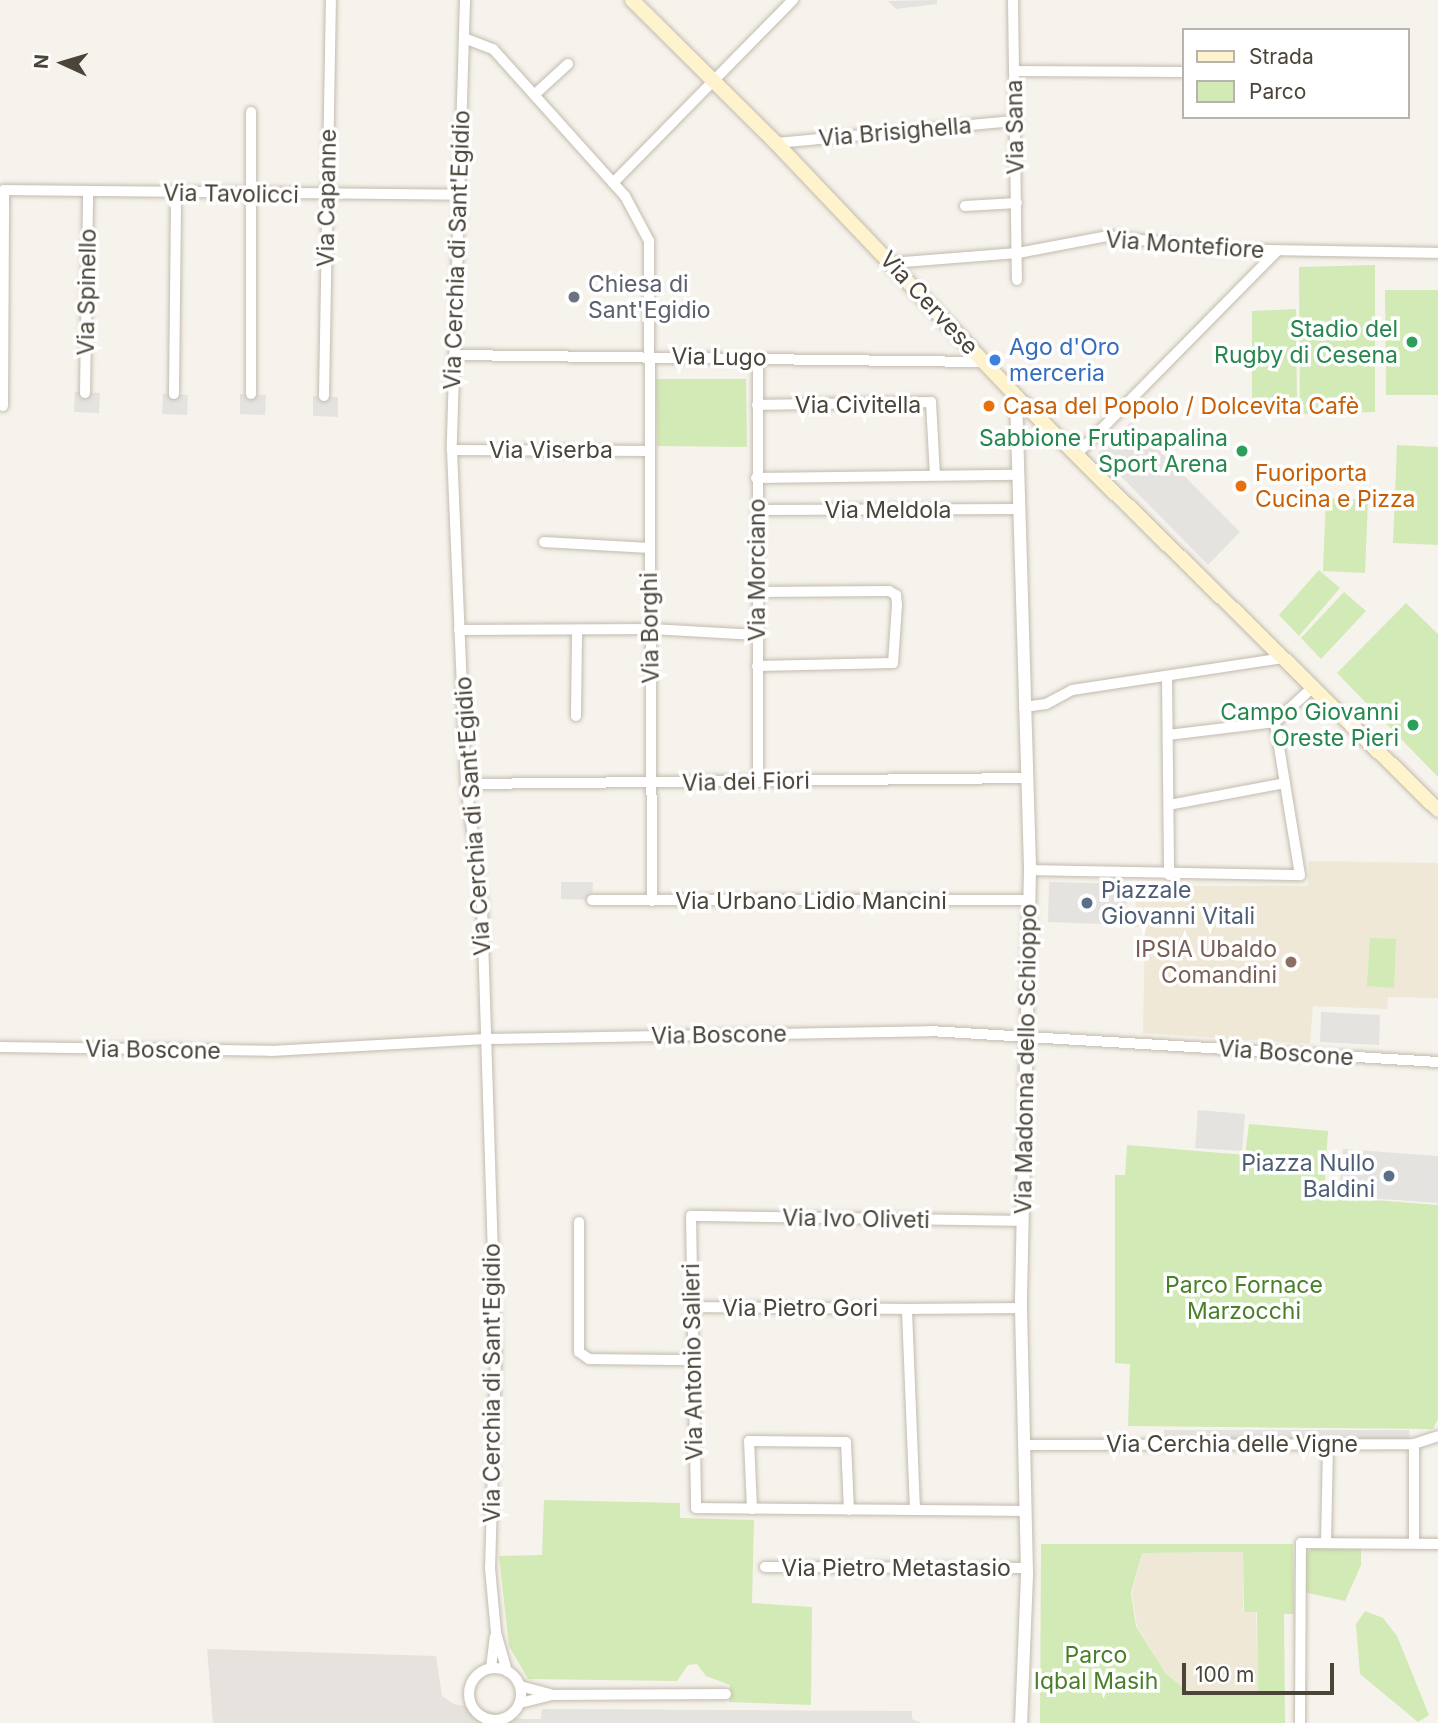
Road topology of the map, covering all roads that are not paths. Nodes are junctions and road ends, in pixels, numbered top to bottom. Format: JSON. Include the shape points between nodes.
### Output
{"nodes":[{"id":1,"x":331,"y":0,"type":"edge"},
{"id":2,"x":466,"y":0,"type":"edge"},
{"id":3,"x":632,"y":0,"type":"edge"},
{"id":4,"x":793,"y":0,"type":"edge"},
{"id":5,"x":1013,"y":0,"type":"edge"},
{"id":6,"x":464,"y":38,"type":"junction"},
{"id":7,"x":568,"y":64,"type":"dead end"},
{"id":8,"x":1014,"y":71,"type":"junction"},
{"id":9,"x":1182,"y":72,"type":"dead end"},
{"id":10,"x":712,"y":82,"type":"junction"},
{"id":11,"x":534,"y":95,"type":"junction"},
{"id":12,"x":251,"y":112,"type":"dead end"},
{"id":13,"x":1014,"y":121,"type":"junction"},
{"id":14,"x":776,"y":143,"type":"junction"},
{"id":15,"x":613,"y":183,"type":"junction"},
{"id":16,"x":88,"y":192,"type":"junction"},
{"id":17,"x":176,"y":193,"type":"junction"},
{"id":18,"x":250,"y":194,"type":"junction"},
{"id":19,"x":327,"y":195,"type":"junction"},
{"id":20,"x":458,"y":195,"type":"junction"},
{"id":21,"x":1017,"y":203,"type":"junction"},
{"id":22,"x":965,"y":206,"type":"dead end"},
{"id":23,"x":1277,"y":251,"type":"junction"},
{"id":24,"x":1018,"y":253,"type":"junction"},
{"id":25,"x":1438,"y":253,"type":"edge"},
{"id":26,"x":891,"y":263,"type":"junction"},
{"id":27,"x":1017,"y":280,"type":"dead end"},
{"id":28,"x":454,"y":355,"type":"junction"},
{"id":29,"x":650,"y":355,"type":"junction"},
{"id":30,"x":758,"y":358,"type":"junction"},
{"id":31,"x":984,"y":362,"type":"junction"},
{"id":32,"x":85,"y":393,"type":"dead end"},
{"id":33,"x":173,"y":394,"type":"dead end"},
{"id":34,"x":251,"y":394,"type":"dead end"},
{"id":35,"x":324,"y":396,"type":"dead end"},
{"id":36,"x":1016,"y":396,"type":"junction"},
{"id":37,"x":757,"y":405,"type":"junction"},
{"id":38,"x":3,"y":406,"type":"dead end"},
{"id":39,"x":452,"y":450,"type":"junction"},
{"id":40,"x":649,"y":451,"type":"junction"},
{"id":41,"x":1076,"y":455,"type":"junction"},
{"id":42,"x":935,"y":475,"type":"junction"},
{"id":43,"x":1019,"y":475,"type":"junction"},
{"id":44,"x":757,"y":478,"type":"junction"},
{"id":45,"x":1019,"y":509,"type":"junction"},
{"id":46,"x":757,"y":510,"type":"junction"},
{"id":47,"x":544,"y":542,"type":"dead end"},
{"id":48,"x":649,"y":548,"type":"junction"},
{"id":49,"x":757,"y":592,"type":"junction"},
{"id":50,"x":651,"y":629,"type":"junction"},
{"id":51,"x":459,"y":630,"type":"junction"},
{"id":52,"x":577,"y":630,"type":"junction"},
{"id":53,"x":757,"y":635,"type":"junction"},
{"id":54,"x":1283,"y":658,"type":"junction"},
{"id":55,"x":757,"y":666,"type":"junction"},
{"id":56,"x":1167,"y":676,"type":"junction"},
{"id":57,"x":1313,"y":687,"type":"junction"},
{"id":58,"x":1024,"y":707,"type":"junction"},
{"id":59,"x":576,"y":716,"type":"dead end"},
{"id":60,"x":1275,"y":722,"type":"junction"},
{"id":61,"x":1168,"y":735,"type":"junction"},
{"id":62,"x":1026,"y":778,"type":"junction"},
{"id":63,"x":758,"y":782,"type":"junction"},
{"id":64,"x":1285,"y":783,"type":"junction"},
{"id":65,"x":466,"y":784,"type":"junction"},
{"id":66,"x":651,"y":784,"type":"junction"},
{"id":67,"x":1169,"y":805,"type":"junction"},
{"id":68,"x":1438,"y":810,"type":"edge"},
{"id":69,"x":1030,"y":870,"type":"junction"},
{"id":70,"x":1169,"y":875,"type":"junction"},
{"id":71,"x":592,"y":900,"type":"dead end"},
{"id":72,"x":1029,"y":900,"type":"junction"},
{"id":73,"x":652,"y":901,"type":"junction"},
{"id":74,"x":486,"y":1039,"type":"junction"},
{"id":75,"x":1027,"y":1040,"type":"junction"},
{"id":76,"x":0,"y":1047,"type":"edge"},
{"id":77,"x":1438,"y":1062,"type":"edge"},
{"id":78,"x":691,"y":1216,"type":"joint"},
{"id":79,"x":579,"y":1222,"type":"dead end"},
{"id":80,"x":1022,"y":1222,"type":"junction"},
{"id":81,"x":692,"y":1307,"type":"junction"},
{"id":82,"x":1021,"y":1308,"type":"junction"},
{"id":83,"x":907,"y":1309,"type":"junction"},
{"id":84,"x":693,"y":1360,"type":"junction"},
{"id":85,"x":1438,"y":1436,"type":"edge"},
{"id":86,"x":1328,"y":1444,"type":"junction"},
{"id":87,"x":1414,"y":1444,"type":"junction"},
{"id":88,"x":1025,"y":1445,"type":"junction"},
{"id":89,"x":752,"y":1509,"type":"junction"},
{"id":90,"x":849,"y":1510,"type":"junction"},
{"id":91,"x":915,"y":1510,"type":"junction"},
{"id":92,"x":1026,"y":1511,"type":"junction"},
{"id":93,"x":1326,"y":1542,"type":"junction"},
{"id":94,"x":1414,"y":1544,"type":"junction"},
{"id":95,"x":1438,"y":1544,"type":"edge"},
{"id":96,"x":765,"y":1567,"type":"dead end"},
{"id":97,"x":1027,"y":1568,"type":"junction"},
{"id":98,"x":496,"y":1633,"type":"junction"},
{"id":99,"x":491,"y":1668,"type":"junction"},
{"id":100,"x":507,"y":1671,"type":"junction"},
{"id":101,"x":520,"y":1686,"type":"junction"},
{"id":102,"x":726,"y":1694,"type":"dead end"},
{"id":103,"x":551,"y":1695,"type":"junction"},
{"id":104,"x":517,"y":1707,"type":"junction"},
{"id":105,"x":487,"y":1720,"type":"edge"},
{"id":106,"x":504,"y":1723,"type":"edge"},
{"id":107,"x":1021,"y":1723,"type":"edge"},
{"id":108,"x":1300,"y":1723,"type":"edge"}],
"edges":[{"from":1,"to":19,"type":"street","name":"Via Capanne"},
{"from":2,"to":6,"type":"street","name":"Via Cerchia di Sant'Egidio"},
{"from":3,"to":10,"type":"main road","name":"Via Cervese"},
{"from":4,"to":10,"type":"street"},
{"from":5,"to":8,"type":"street","name":"Via Sana"},
{"from":6,"to":11,"type":"street","name":"Via Borghi","via":[[493,49]]},
{"from":6,"to":20,"type":"street","name":"Via Cerchia di Sant'Egidio"},
{"from":7,"to":11,"type":"street"},
{"from":8,"to":9,"type":"street"},
{"from":8,"to":13,"type":"street","name":"Via Sana"},
{"from":10,"to":14,"type":"main road","name":"Via Cervese"},
{"from":10,"to":15,"type":"street"},
{"from":11,"to":15,"type":"street","name":"Via Borghi"},
{"from":12,"to":18,"type":"street"},
{"from":13,"to":14,"type":"street","name":"Via Brisighella"},
{"from":13,"to":21,"type":"street","name":"Via Sana"},
{"from":14,"to":26,"type":"main road","name":"Via Cervese"},
{"from":15,"to":29,"type":"street","name":"Via Borghi","via":[[639,216],[649,241]]},
{"from":16,"to":17,"type":"street","name":"Via Tavolicci"},
{"from":16,"to":32,"type":"street","name":"Via Spinello"},
{"from":16,"to":38,"type":"street","name":"Via Tavolicci","via":[[4,190]]},
{"from":17,"to":18,"type":"street","name":"Via Tavolicci"},
{"from":17,"to":33,"type":"street"},
{"from":18,"to":19,"type":"street","name":"Via Tavolicci"},
{"from":18,"to":34,"type":"street"},
{"from":19,"to":20,"type":"street","name":"Via Tavolicci"},
{"from":19,"to":35,"type":"street","name":"Via Capanne"},
{"from":20,"to":28,"type":"street","name":"Via Cerchia di Sant'Egidio"},
{"from":21,"to":22,"type":"street"},
{"from":21,"to":24,"type":"street","name":"Via Sana"},
{"from":23,"to":24,"type":"street","name":"Via Montefiore","via":[[1108,236]]},
{"from":23,"to":25,"type":"street","name":"Via Montefiore"},
{"from":23,"to":41,"type":"street"},
{"from":24,"to":26,"type":"street","name":"Via Montefiore"},
{"from":24,"to":27,"type":"street","name":"Via Sana"},
{"from":26,"to":31,"type":"main road","name":"Via Cervese"},
{"from":28,"to":29,"type":"street","name":"Via Lugo"},
{"from":28,"to":39,"type":"street","name":"Via Cerchia di Sant'Egidio"},
{"from":29,"to":30,"type":"street","name":"Via Lugo"},
{"from":29,"to":40,"type":"street","name":"Via Borghi"},
{"from":30,"to":31,"type":"street","name":"Via Lugo"},
{"from":30,"to":37,"type":"street","name":"Via Morciano"},
{"from":31,"to":36,"type":"main road","name":"Via Cervese"},
{"from":36,"to":41,"type":"main road","name":"Via Cervese"},
{"from":36,"to":43,"type":"street","name":"Via Madonna dello Schioppo"},
{"from":37,"to":42,"type":"street","name":"Via Civitella","via":[[931,402]]},
{"from":37,"to":44,"type":"street","name":"Via Morciano"},
{"from":39,"to":40,"type":"street","name":"Via Viserba"},
{"from":39,"to":51,"type":"street","name":"Via Cerchia di Sant'Egidio"},
{"from":40,"to":48,"type":"street","name":"Via Borghi"},
{"from":41,"to":54,"type":"main road","name":"Via Cervese"},
{"from":42,"to":43,"type":"street"},
{"from":42,"to":44,"type":"street"},
{"from":43,"to":45,"type":"street","name":"Via Madonna dello Schioppo"},
{"from":44,"to":46,"type":"street","name":"Via Morciano"},
{"from":45,"to":46,"type":"street","name":"Via Meldola"},
{"from":45,"to":58,"type":"street","name":"Via Madonna dello Schioppo"},
{"from":46,"to":49,"type":"street","name":"Via Morciano"},
{"from":47,"to":48,"type":"street"},
{"from":48,"to":50,"type":"street","name":"Via Borghi"},
{"from":49,"to":53,"type":"street","name":"Via Morciano"},
{"from":49,"to":55,"type":"street","via":[[889,591],[896,595],[897,605],[893,663]]},
{"from":50,"to":52,"type":"street"},
{"from":50,"to":53,"type":"street"},
{"from":50,"to":66,"type":"street","name":"Via Borghi"},
{"from":51,"to":52,"type":"street"},
{"from":51,"to":65,"type":"street","name":"Via Cerchia di Sant'Egidio"},
{"from":52,"to":59,"type":"street"},
{"from":53,"to":55,"type":"street","name":"Via Morciano"},
{"from":54,"to":56,"type":"street"},
{"from":54,"to":57,"type":"main road","name":"Via Cervese"},
{"from":55,"to":63,"type":"street","name":"Via Morciano"},
{"from":56,"to":58,"type":"street","via":[[1072,690],[1046,704]]},
{"from":56,"to":61,"type":"street"},
{"from":57,"to":60,"type":"street"},
{"from":57,"to":68,"type":"main road","name":"Via Cervese"},
{"from":58,"to":62,"type":"street","name":"Via Madonna dello Schioppo"},
{"from":60,"to":61,"type":"street"},
{"from":60,"to":64,"type":"street"},
{"from":61,"to":67,"type":"street"},
{"from":62,"to":63,"type":"street","name":"Via dei Fiori"},
{"from":62,"to":69,"type":"street","name":"Via Madonna dello Schioppo"},
{"from":63,"to":66,"type":"street","name":"Via dei Fiori"},
{"from":64,"to":67,"type":"street"},
{"from":64,"to":70,"type":"street","via":[[1300,875]]},
{"from":65,"to":66,"type":"street","name":"Via dei Fiori"},
{"from":65,"to":74,"type":"street","name":"Via Cerchia di Sant'Egidio","via":[[482,906]]},
{"from":66,"to":73,"type":"street","name":"Via Borghi"},
{"from":67,"to":70,"type":"street"},
{"from":69,"to":70,"type":"street"},
{"from":69,"to":72,"type":"street","name":"Via Madonna dello Schioppo"},
{"from":71,"to":73,"type":"street","name":"Via Urbano Lidio Mancini"},
{"from":72,"to":73,"type":"street","name":"Via Urbano Lidio Mancini"},
{"from":72,"to":75,"type":"street","name":"Via Madonna dello Schioppo"},
{"from":74,"to":75,"type":"street","name":"Via Boscone","via":[[930,1031]]},
{"from":74,"to":76,"type":"street","name":"Via Boscone","via":[[271,1051]]},
{"from":74,"to":98,"type":"street","name":"Via Cerchia di Sant'Egidio","via":[[496,1356],[490,1568]]},
{"from":75,"to":77,"type":"street","name":"Via Boscone"},
{"from":75,"to":80,"type":"street","name":"Via Madonna dello Schioppo"},
{"from":78,"to":80,"type":"street","name":"Via Ivo Oliveti"},
{"from":78,"to":81,"type":"street","name":"Via Antonio Salieri"},
{"from":79,"to":84,"type":"street","via":[[579,1352],[589,1359]]},
{"from":80,"to":82,"type":"street","name":"Via Madonna dello Schioppo"},
{"from":81,"to":83,"type":"street","name":"Via Pietro Gori"},
{"from":81,"to":84,"type":"street","name":"Via Antonio Salieri"},
{"from":82,"to":83,"type":"street","name":"Via Pietro Gori"},
{"from":82,"to":88,"type":"street","name":"Via Madonna dello Schioppo"},
{"from":83,"to":91,"type":"street"},
{"from":84,"to":89,"type":"street","name":"Via Antonio Salieri","via":[[696,1508]]},
{"from":85,"to":87,"type":"street","name":"Via Cerchia delle Vigne"},
{"from":86,"to":87,"type":"street","name":"Via Cerchia delle Vigne"},
{"from":86,"to":88,"type":"street","name":"Via Cerchia delle Vigne"},
{"from":86,"to":93,"type":"street"},
{"from":87,"to":94,"type":"street"},
{"from":88,"to":92,"type":"street","name":"Via Madonna dello Schioppo"},
{"from":89,"to":90,"type":"street"},
{"from":89,"to":90,"type":"street","via":[[749,1441],[846,1443]]},
{"from":90,"to":91,"type":"street"},
{"from":91,"to":92,"type":"street"},
{"from":92,"to":97,"type":"street","name":"Via Madonna dello Schioppo"},
{"from":93,"to":94,"type":"street"},
{"from":93,"to":108,"type":"street","via":[[1301,1543]]},
{"from":94,"to":95,"type":"street"},
{"from":96,"to":97,"type":"street","name":"Via Pietro Metastasio"},
{"from":97,"to":107,"type":"street","name":"Via Madonna dello Schioppo"},
{"from":98,"to":99,"type":"street","name":"Via Cerchia di Sant'Egidio"},
{"from":98,"to":100,"type":"street","name":"Via Cerchia di Sant'Egidio"},
{"from":99,"to":100,"type":"street"},
{"from":99,"to":105,"type":"street","via":[[478,1674],[470,1692],[472,1706]]},
{"from":100,"to":101,"type":"street"},
{"from":101,"to":103,"type":"street"},
{"from":101,"to":104,"type":"street"},
{"from":102,"to":103,"type":"street"},
{"from":103,"to":104,"type":"street"},
{"from":104,"to":105,"type":"street","via":[[501,1719]]},
{"from":104,"to":106,"type":"street"}]}
